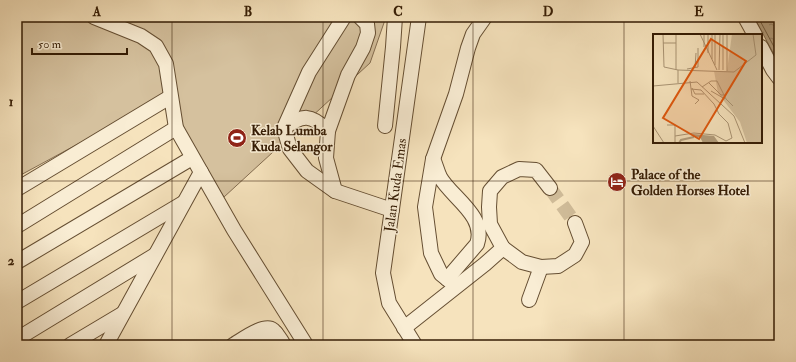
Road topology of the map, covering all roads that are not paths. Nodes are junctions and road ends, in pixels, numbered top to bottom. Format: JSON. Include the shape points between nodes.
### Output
{"nodes":[{"id":1,"x":94,"y":17,"type":"edge"},
{"id":2,"x":344,"y":17,"type":"edge"},
{"id":3,"x":360,"y":17,"type":"edge"},
{"id":4,"x":395,"y":17,"type":"edge"},
{"id":5,"x":419,"y":17,"type":"edge"},
{"id":6,"x":485,"y":17,"type":"edge"},
{"id":7,"x":745,"y":17,"type":"edge"},
{"id":8,"x":754,"y":34,"type":"edge"},
{"id":9,"x":762,"y":49,"type":"edge"},
{"id":10,"x":779,"y":78,"type":"edge"},
{"id":11,"x":170,"y":97,"type":"junction"},
{"id":12,"x":385,"y":126,"type":"dead end"},
{"id":13,"x":176,"y":128,"type":"junction"},
{"id":14,"x":284,"y":128,"type":"junction"},
{"id":15,"x":328,"y":131,"type":"junction"},
{"id":16,"x":192,"y":158,"type":"junction"},
{"id":17,"x":433,"y":159,"type":"junction"},
{"id":18,"x":201,"y":172,"type":"junction"},
{"id":19,"x":550,"y":188,"type":"tunnel mouth"},
{"id":20,"x":17,"y":189,"type":"edge"},
{"id":21,"x":334,"y":191,"type":"junction"},
{"id":22,"x":184,"y":203,"type":"junction"},
{"id":23,"x":392,"y":210,"type":"junction"},
{"id":24,"x":575,"y":223,"type":"tunnel mouth"},
{"id":25,"x":17,"y":226,"type":"edge"},
{"id":26,"x":503,"y":248,"type":"junction"},
{"id":27,"x":155,"y":254,"type":"junction"},
{"id":28,"x":17,"y":262,"type":"edge"},
{"id":29,"x":541,"y":267,"type":"junction"},
{"id":30,"x":452,"y":282,"type":"junction"},
{"id":31,"x":529,"y":300,"type":"dead end"},
{"id":32,"x":17,"y":302,"type":"edge"},
{"id":33,"x":122,"y":314,"type":"junction"},
{"id":34,"x":404,"y":328,"type":"junction"},
{"id":35,"x":17,"y":339,"type":"edge"},
{"id":36,"x":282,"y":342,"type":"edge"},
{"id":37,"x":70,"y":345,"type":"edge"},
{"id":38,"x":106,"y":345,"type":"edge"},
{"id":39,"x":233,"y":345,"type":"edge"},
{"id":40,"x":256,"y":345,"type":"edge"},
{"id":41,"x":306,"y":345,"type":"edge"},
{"id":42,"x":415,"y":345,"type":"edge"}],
"edges":[{"from":1,"to":11,"type":"street","via":[[142,36],[156,46],[166,64]]},
{"from":2,"to":14,"type":"street","via":[[309,72]]},
{"from":3,"to":15,"type":"street","via":[[367,24],[368,33],[348,75]]},
{"from":4,"to":12,"type":"street"},
{"from":5,"to":23,"type":"street","name":"Jalan Kuda Emas"},
{"from":6,"to":17,"type":"street","via":[[468,48],[456,94]]},
{"from":7,"to":8,"type":"street"},
{"from":9,"to":10,"type":"street"},
{"from":11,"to":13,"type":"street"},
{"from":11,"to":20,"type":"street"},
{"from":13,"to":16,"type":"street"},
{"from":13,"to":25,"type":"street"},
{"from":14,"to":15,"type":"street","via":[[294,120],[305,117],[319,122]]},
{"from":14,"to":21,"type":"street","via":[[294,155],[307,171]]},
{"from":15,"to":21,"type":"street","via":[[326,158]]},
{"from":16,"to":18,"type":"street"},
{"from":16,"to":28,"type":"street"},
{"from":17,"to":30,"type":"street","via":[[425,207],[430,253],[441,274]]},
{"from":17,"to":30,"type":"street","via":[[441,177],[470,210],[479,231],[480,238],[477,244]]},
{"from":18,"to":22,"type":"street"},
{"from":18,"to":41,"type":"street"},
{"from":19,"to":26,"type":"street","via":[[536,170],[519,169],[502,177],[490,191],[490,224]]},
{"from":21,"to":23,"type":"street"},
{"from":22,"to":27,"type":"street"},
{"from":22,"to":32,"type":"street"},
{"from":23,"to":34,"type":"street","name":"Jalan Kuda Emas","via":[[383,273],[389,303]]},
{"from":24,"to":29,"type":"street","via":[[582,242],[575,255],[558,266]]},
{"from":26,"to":29,"type":"street","via":[[522,262]]},
{"from":26,"to":30,"type":"street","via":[[485,264]]},
{"from":27,"to":33,"type":"street"},
{"from":27,"to":35,"type":"street"},
{"from":29,"to":31,"type":"street"},
{"from":30,"to":34,"type":"street"},
{"from":33,"to":37,"type":"street"},
{"from":33,"to":38,"type":"street"},
{"from":34,"to":42,"type":"street","name":"Jalan Kuda Emas"},
{"from":36,"to":39,"type":"street","via":[[272,329],[266,328]]},
{"from":36,"to":40,"type":"street"}]}
